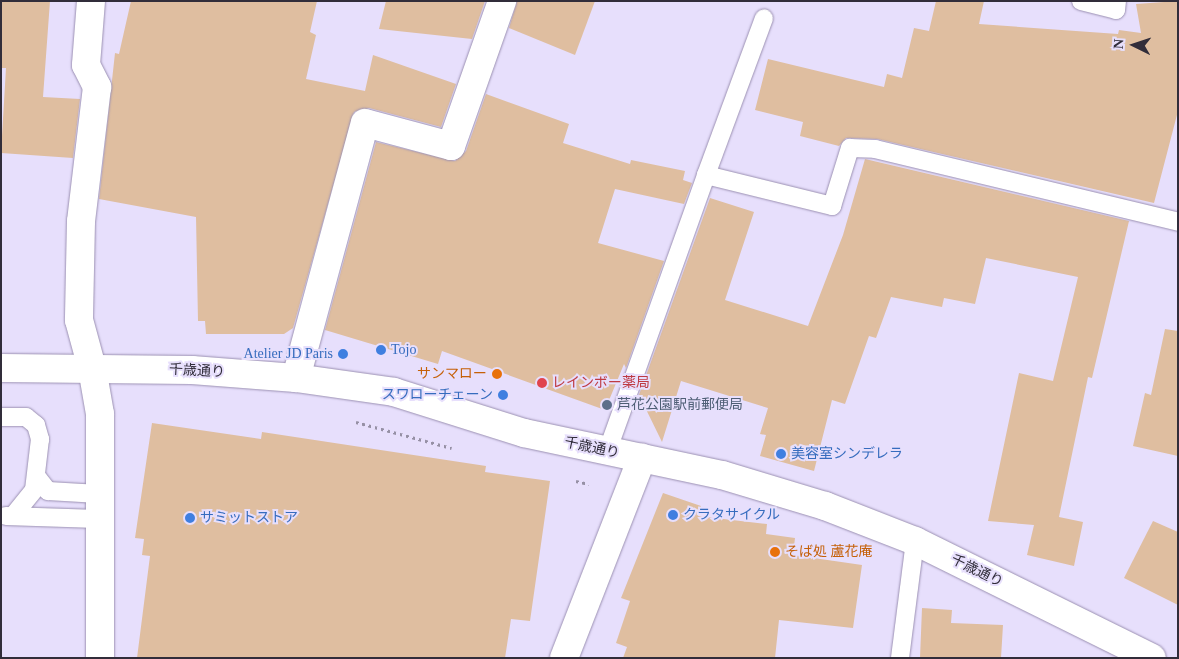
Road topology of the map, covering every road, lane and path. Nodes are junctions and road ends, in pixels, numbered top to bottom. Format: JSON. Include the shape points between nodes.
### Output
{"nodes":[{"id":1,"x":91,"y":1,"type":"edge"},
{"id":2,"x":502,"y":1,"type":"edge"},
{"id":3,"x":1081,"y":1,"type":"edge"},
{"id":4,"x":1117,"y":1,"type":"edge"},
{"id":5,"x":764,"y":18,"type":"dead end"},
{"id":6,"x":706,"y":175,"type":"junction"},
{"id":7,"x":1178,"y":222,"type":"edge"},
{"id":8,"x":1,"y":368,"type":"edge"},
{"id":9,"x":92,"y":368,"type":"junction"},
{"id":10,"x":296,"y":378,"type":"junction"},
{"id":11,"x":1,"y":417,"type":"edge"},
{"id":12,"x":347,"y":420,"type":"dead end"},
{"id":13,"x":458,"y":449,"type":"dead end"},
{"id":14,"x":607,"y":452,"type":"junction"},
{"id":15,"x":642,"y":458,"type":"junction"},
{"id":16,"x":37,"y":477,"type":"junction"},
{"id":17,"x":570,"y":479,"type":"dead end"},
{"id":18,"x":589,"y":484,"type":"dead end"},
{"id":19,"x":99,"y":506,"type":"junction"},
{"id":20,"x":7,"y":516,"type":"edge"},
{"id":21,"x":915,"y":541,"type":"junction"},
{"id":22,"x":100,"y":658,"type":"edge"},
{"id":23,"x":564,"y":658,"type":"edge"},
{"id":24,"x":900,"y":658,"type":"edge"},
{"id":25,"x":1152,"y":658,"type":"edge"}],
"edges":[{"from":1,"to":9,"type":"street","via":[[86,65],[97,87],[81,221],[79,320]]},
{"from":2,"to":10,"type":"street","via":[[451,146],[365,123]]},
{"from":3,"to":4,"type":"lane","via":[[1116,10]]},
{"from":5,"to":6,"type":"lane"},
{"from":6,"to":7,"type":"lane","via":[[832,206],[850,148],[875,149]]},
{"from":6,"to":14,"type":"lane"},
{"from":8,"to":9,"type":"street","name":"千歳通り"},
{"from":9,"to":10,"type":"street","name":"千歳通り","via":[[192,370]]},
{"from":9,"to":19,"type":"street","via":[[100,414]]},
{"from":10,"to":14,"type":"street","name":"千歳通り","via":[[394,392],[524,433]]},
{"from":11,"to":16,"type":"lane","via":[[26,417],[36,425],[40,438]]},
{"from":12,"to":13,"type":"path"},
{"from":14,"to":15,"type":"street","name":"千歳通り"},
{"from":15,"to":21,"type":"street","name":"千歳通り","via":[[722,475],[825,506]]},
{"from":15,"to":23,"type":"street"},
{"from":16,"to":19,"type":"lane","via":[[48,491]]},
{"from":16,"to":20,"type":"lane","via":[[34,490]]},
{"from":17,"to":18,"type":"path"},
{"from":19,"to":20,"type":"lane"},
{"from":19,"to":22,"type":"street"},
{"from":21,"to":24,"type":"lane"},
{"from":21,"to":25,"type":"street","name":"千歳通り"}]}
